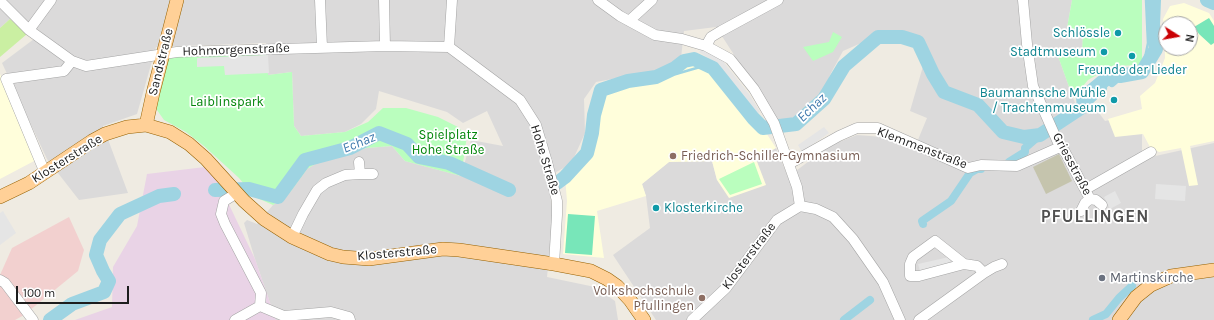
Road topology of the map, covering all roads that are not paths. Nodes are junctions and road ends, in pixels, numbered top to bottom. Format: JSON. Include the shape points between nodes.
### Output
{"nodes":[{"id":1,"x":51,"y":0,"type":"edge"},
{"id":2,"x":177,"y":0,"type":"edge"},
{"id":3,"x":320,"y":0,"type":"edge"},
{"id":4,"x":384,"y":0,"type":"edge"},
{"id":5,"x":452,"y":0,"type":"edge"},
{"id":6,"x":598,"y":0,"type":"edge"},
{"id":7,"x":651,"y":0,"type":"edge"},
{"id":8,"x":778,"y":0,"type":"edge"},
{"id":9,"x":1024,"y":0,"type":"edge"},
{"id":10,"x":0,"y":1,"type":"edge"},
{"id":11,"x":630,"y":21,"type":"junction"},
{"id":12,"x":29,"y":30,"type":"junction"},
{"id":13,"x":385,"y":46,"type":"junction"},
{"id":14,"x":706,"y":46,"type":"junction"},
{"id":15,"x":322,"y":47,"type":"junction"},
{"id":16,"x":449,"y":47,"type":"junction"},
{"id":17,"x":163,"y":54,"type":"junction"},
{"id":18,"x":72,"y":61,"type":"junction"},
{"id":19,"x":146,"y":125,"type":"junction"},
{"id":20,"x":1060,"y":147,"type":"junction"},
{"id":21,"x":1150,"y":152,"type":"dead end"},
{"id":22,"x":359,"y":162,"type":"dead end"},
{"id":23,"x":789,"y":164,"type":"junction"},
{"id":24,"x":45,"y":173,"type":"junction"},
{"id":25,"x":360,"y":174,"type":"junction"},
{"id":26,"x":373,"y":174,"type":"dead end"},
{"id":27,"x":1086,"y":189,"type":"junction"},
{"id":28,"x":0,"y":197,"type":"edge"},
{"id":29,"x":240,"y":197,"type":"junction"},
{"id":30,"x":1090,"y":199,"type":"junction"},
{"id":31,"x":1102,"y":205,"type":"dead end"},
{"id":32,"x":800,"y":206,"type":"junction"},
{"id":33,"x":1081,"y":211,"type":"dead end"},
{"id":34,"x":292,"y":237,"type":"junction"},
{"id":35,"x":554,"y":264,"type":"junction"},
{"id":36,"x":964,"y":264,"type":"junction"},
{"id":37,"x":1002,"y":264,"type":"dead end"},
{"id":38,"x":1211,"y":272,"type":"edge"},
{"id":39,"x":984,"y":273,"type":"junction"},
{"id":40,"x":0,"y":280,"type":"edge"},
{"id":41,"x":260,"y":306,"type":"junction"},
{"id":42,"x":33,"y":320,"type":"edge"},
{"id":43,"x":235,"y":320,"type":"edge"},
{"id":44,"x":350,"y":320,"type":"edge"},
{"id":45,"x":644,"y":320,"type":"edge"},
{"id":46,"x":692,"y":320,"type":"edge"},
{"id":47,"x":900,"y":320,"type":"edge"},
{"id":48,"x":919,"y":320,"type":"edge"},
{"id":49,"x":1119,"y":320,"type":"edge"}],
"edges":[{"from":1,"to":12,"type":"street"},
{"from":2,"to":17,"type":"main road","name":"Sandstraße"},
{"from":3,"to":15,"type":"street"},
{"from":4,"to":13,"type":"street"},
{"from":5,"to":16,"type":"street"},
{"from":6,"to":11,"type":"street"},
{"from":7,"to":11,"type":"street"},
{"from":8,"to":14,"type":"street","via":[[711,37]]},
{"from":9,"to":20,"type":"street","name":"Griesstraße","via":[[1033,86]]},
{"from":10,"to":12,"type":"street"},
{"from":11,"to":14,"type":"street","via":[[655,34]]},
{"from":12,"to":18,"type":"street"},
{"from":13,"to":15,"type":"street","name":"Hohmorgenstraße"},
{"from":13,"to":16,"type":"street","name":"Hohmorgenstraße"},
{"from":14,"to":23,"type":"street","via":[[730,59],[754,89],[774,123]]},
{"from":15,"to":17,"type":"street","name":"Hohmorgenstraße"},
{"from":16,"to":35,"type":"street","name":"Hohe Straße","via":[[520,100],[536,125],[555,192],[557,215]]},
{"from":17,"to":18,"type":"street","name":"Hohmorgenstraße","via":[[86,66]]},
{"from":17,"to":19,"type":"main road","name":"Sandstraße"},
{"from":18,"to":24,"type":"street","via":[[64,71],[6,79]]},
{"from":19,"to":24,"type":"main road","name":"Klosterstraße","via":[[127,127],[105,134]]},
{"from":19,"to":29,"type":"main road","name":"Klosterstraße","via":[[170,132],[188,144],[206,159]]},
{"from":20,"to":23,"type":"street","name":"Klemmenstraße","via":[[1017,166],[981,165],[968,168],[878,128],[857,128]]},
{"from":20,"to":27,"type":"street","name":"Griesstraße"},
{"from":21,"to":27,"type":"street"},
{"from":22,"to":25,"type":"street"},
{"from":23,"to":32,"type":"street"},
{"from":24,"to":28,"type":"main road","name":"Klosterstraße"},
{"from":25,"to":26,"type":"street"},
{"from":25,"to":34,"type":"street","via":[[345,175],[317,190]]},
{"from":27,"to":30,"type":"street","name":"Griesstraße"},
{"from":29,"to":34,"type":"main road","name":"Klosterstraße","via":[[264,219]]},
{"from":29,"to":41,"type":"street","via":[[224,202],[221,214],[261,293]]},
{"from":30,"to":31,"type":"street","name":"Griesstraße"},
{"from":30,"to":33,"type":"street"},
{"from":32,"to":46,"type":"street","name":"Klosterstraße","via":[[777,220],[726,288]]},
{"from":32,"to":47,"type":"street","via":[[816,209],[833,217],[853,239],[872,264]]},
{"from":34,"to":35,"type":"main road","name":"Klosterstraße","via":[[343,257],[369,259],[443,249]]},
{"from":35,"to":45,"type":"main road","name":"Klosterstraße","via":[[591,271],[608,279],[630,300]]},
{"from":36,"to":36,"type":"street","via":[[919,276],[910,276],[913,257],[935,241]]},
{"from":36,"to":39,"type":"street","via":[[977,266]]},
{"from":37,"to":39,"type":"street"},
{"from":38,"to":49,"type":"main road","via":[[1171,276],[1151,285],[1136,296]]},
{"from":39,"to":48,"type":"street"},
{"from":40,"to":42,"type":"street"},
{"from":41,"to":43,"type":"street"},
{"from":41,"to":44,"type":"street","via":[[284,316],[331,312],[349,317]]}]}
